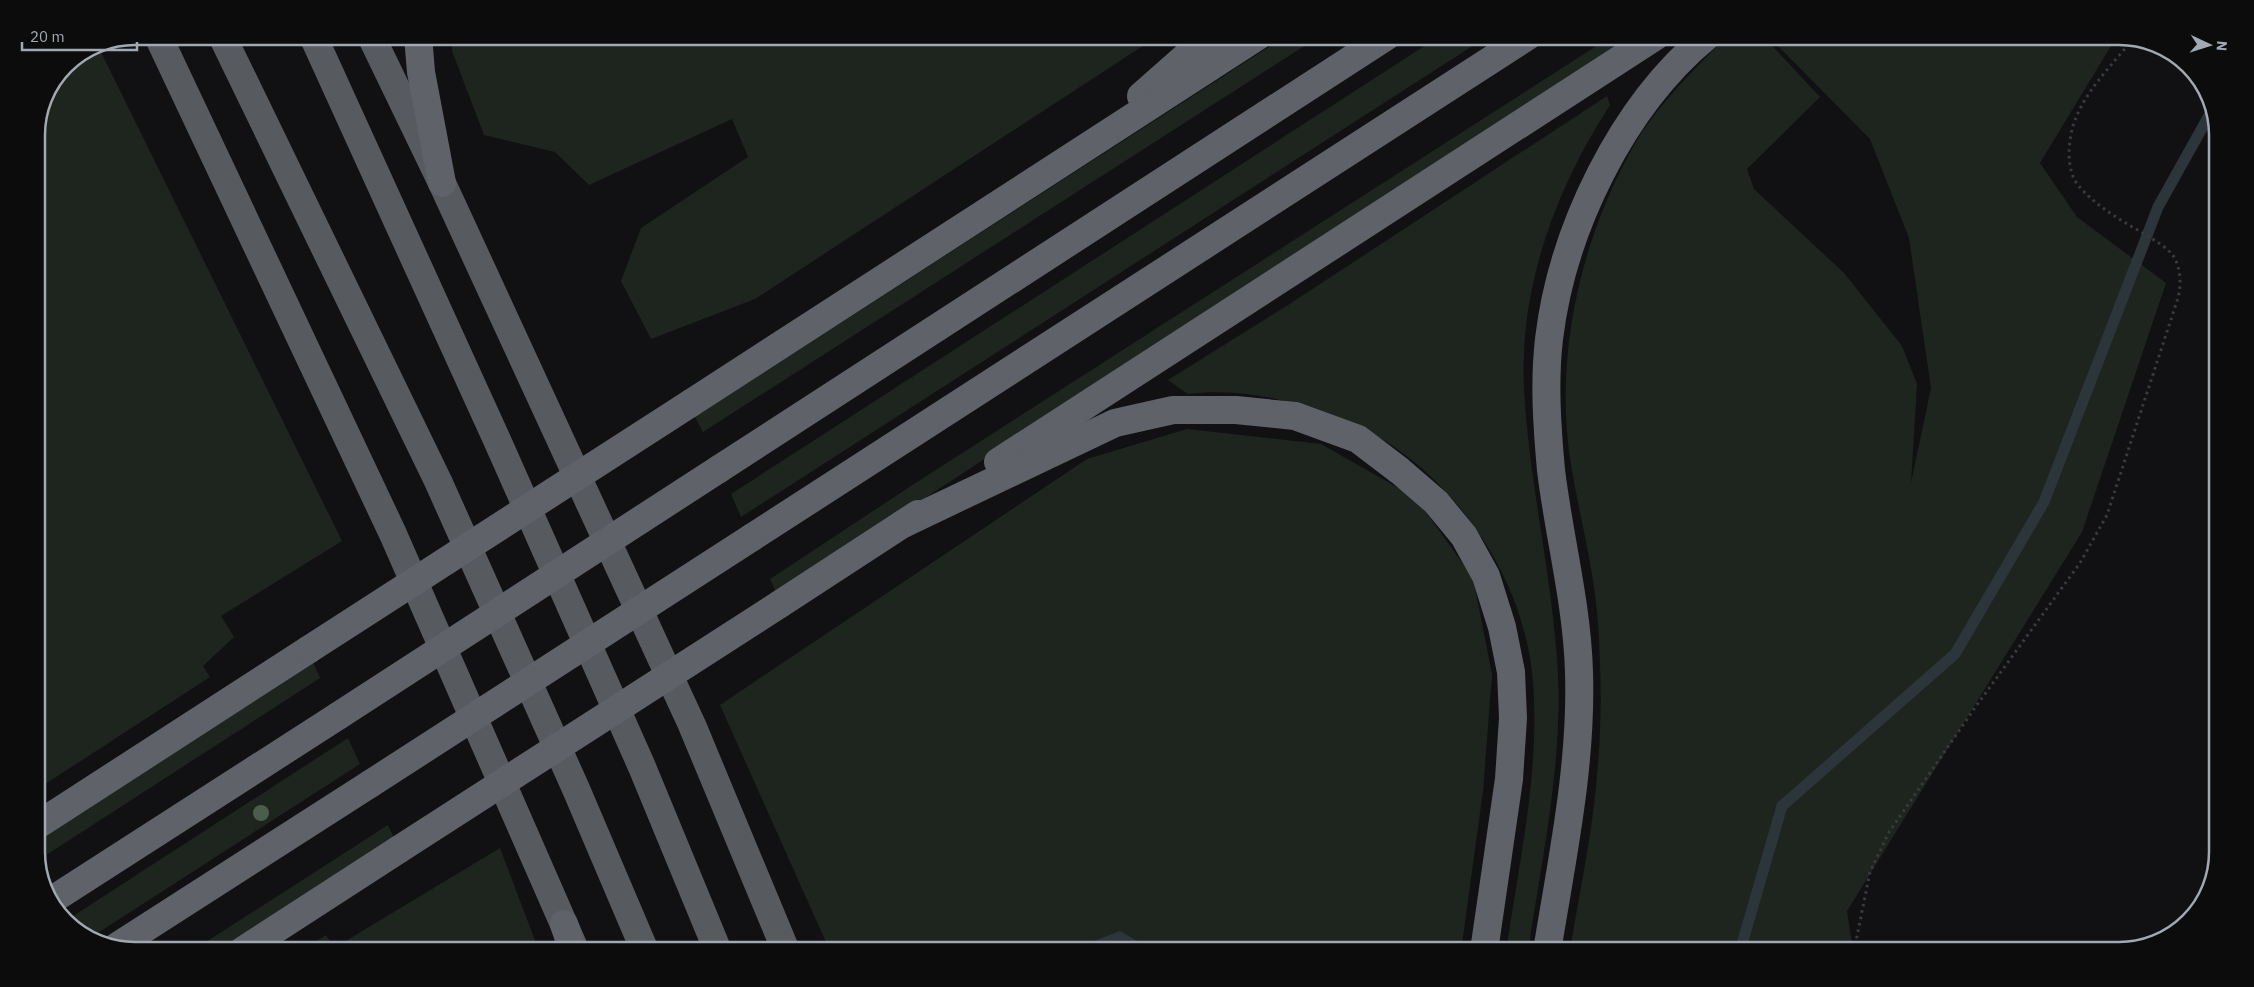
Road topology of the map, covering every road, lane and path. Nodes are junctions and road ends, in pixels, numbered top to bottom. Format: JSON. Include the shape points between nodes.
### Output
{"nodes":[{"id":1,"x":162,"y":45,"type":"edge"},
{"id":2,"x":226,"y":45,"type":"edge"},
{"id":3,"x":317,"y":45,"type":"edge"},
{"id":4,"x":375,"y":45,"type":"edge"},
{"id":5,"x":419,"y":45,"type":"edge"},
{"id":6,"x":1199,"y":45,"type":"edge"},
{"id":7,"x":1244,"y":45,"type":"edge"},
{"id":8,"x":1373,"y":45,"type":"edge"},
{"id":9,"x":1514,"y":45,"type":"edge"},
{"id":10,"x":1642,"y":45,"type":"edge"},
{"id":11,"x":1696,"y":45,"type":"edge"},
{"id":12,"x":2128,"y":45,"type":"edge"},
{"id":13,"x":1068,"y":160,"type":"junction"},
{"id":14,"x":442,"y":184,"type":"junction"},
{"id":15,"x":903,"y":524,"type":"junction"},
{"id":16,"x":48,"y":815,"type":"edge"},
{"id":17,"x":57,"y":897,"type":"edge"},
{"id":18,"x":125,"y":941,"type":"edge"},
{"id":19,"x":256,"y":942,"type":"edge"},
{"id":20,"x":571,"y":942,"type":"edge"},
{"id":21,"x":641,"y":942,"type":"edge"},
{"id":22,"x":714,"y":942,"type":"edge"},
{"id":23,"x":782,"y":942,"type":"edge"},
{"id":24,"x":1485,"y":942,"type":"edge"},
{"id":25,"x":1549,"y":942,"type":"edge"},
{"id":26,"x":1856,"y":942,"type":"edge"}],
"edges":[{"from":1,"to":20,"type":"highway","via":[[393,534]]},
{"from":2,"to":21,"type":"highway","via":[[438,481]]},
{"from":3,"to":22,"type":"highway","via":[[642,767]]},
{"from":4,"to":14,"type":"highway"},
{"from":5,"to":14,"type":"highway"},
{"from":6,"to":13,"type":"highway"},
{"from":7,"to":13,"type":"highway"},
{"from":8,"to":17,"type":"highway","bridge":true},
{"from":9,"to":18,"type":"highway","bridge":true},
{"from":10,"to":15,"type":"highway"},
{"from":11,"to":25,"type":"highway","via":[[1637,111],[1599,173],[1559,284],[1549,339],[1546,403],[1551,461],[1573,606],[1579,671],[1578,747]]},
{"from":12,"to":26,"type":"path","via":[[2086,98],[2073,125],[2069,146],[2071,167],[2077,184],[2176,259],[2181,284],[2178,298],[2107,515],[2080,563],[1889,832],[1870,872]]},
{"from":13,"to":16,"type":"highway","bridge":true},
{"from":14,"to":23,"type":"highway","via":[[692,726]]},
{"from":15,"to":19,"type":"highway","bridge":true},
{"from":15,"to":24,"type":"highway","via":[[1115,423],[1173,410],[1236,410],[1295,416],[1358,439],[1436,502],[1464,536],[1486,576],[1502,626],[1511,672],[1513,718],[1509,779]]}]}
